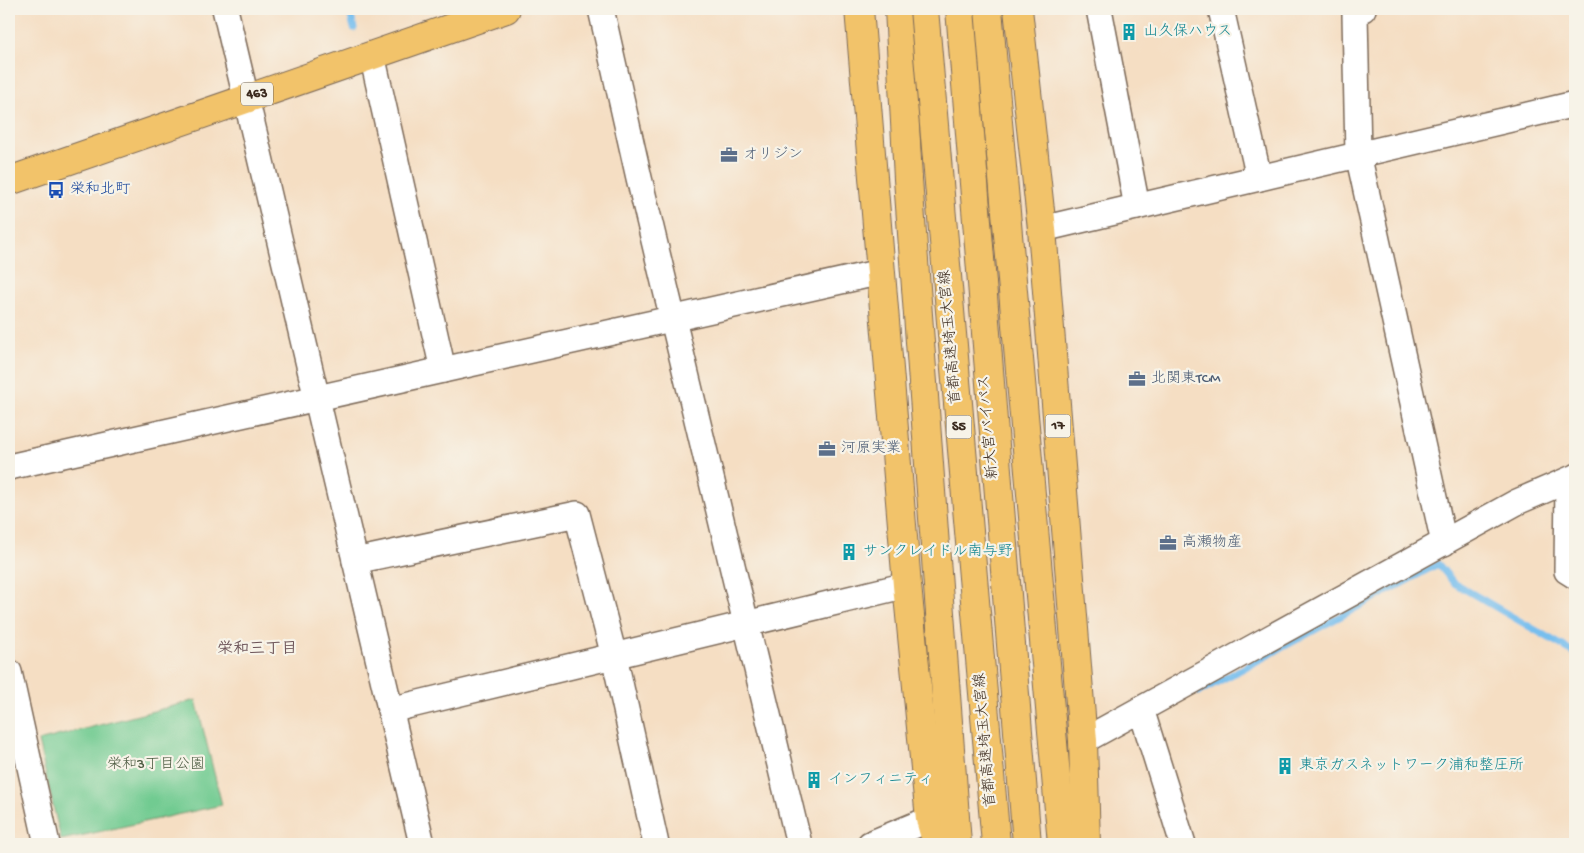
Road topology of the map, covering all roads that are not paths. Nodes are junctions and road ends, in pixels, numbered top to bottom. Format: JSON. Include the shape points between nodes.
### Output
{"nodes":[{"id":1,"x":225,"y":9,"type":"edge"},
{"id":2,"x":506,"y":9,"type":"edge"},
{"id":3,"x":601,"y":9,"type":"edge"},
{"id":4,"x":859,"y":9,"type":"edge"},
{"id":5,"x":899,"y":9,"type":"edge"},
{"id":6,"x":924,"y":9,"type":"edge"},
{"id":7,"x":933,"y":9,"type":"edge"},
{"id":8,"x":953,"y":9,"type":"edge"},
{"id":9,"x":960,"y":9,"type":"edge"},
{"id":10,"x":988,"y":9,"type":"edge"},
{"id":11,"x":1018,"y":9,"type":"edge"},
{"id":12,"x":1099,"y":9,"type":"edge"},
{"id":13,"x":1222,"y":9,"type":"edge"},
{"id":14,"x":1363,"y":9,"type":"edge"},
{"id":15,"x":372,"y":56,"type":"junction"},
{"id":16,"x":246,"y":98,"type":"junction"},
{"id":17,"x":1575,"y":104,"type":"edge"},
{"id":18,"x":1358,"y":154,"type":"junction"},
{"id":19,"x":1259,"y":178,"type":"junction"},
{"id":20,"x":9,"y":181,"type":"edge"},
{"id":21,"x":1136,"y":206,"type":"junction"},
{"id":22,"x":1042,"y":229,"type":"junction"},
{"id":23,"x":881,"y":272,"type":"junction"},
{"id":24,"x":673,"y":319,"type":"junction"},
{"id":25,"x":443,"y":370,"type":"junction"},
{"id":26,"x":317,"y":398,"type":"junction"},
{"id":27,"x":9,"y":467,"type":"edge"},
{"id":28,"x":1572,"y":479,"type":"edge"},
{"id":29,"x":1444,"y":542,"type":"junction"},
{"id":30,"x":355,"y":561,"type":"junction"},
{"id":31,"x":1575,"y":576,"type":"edge"},
{"id":32,"x":908,"y":585,"type":"junction"},
{"id":33,"x":746,"y":624,"type":"junction"},
{"id":34,"x":614,"y":656,"type":"junction"},
{"id":35,"x":9,"y":672,"type":"edge"},
{"id":36,"x":1141,"y":709,"type":"junction"},
{"id":37,"x":390,"y":710,"type":"junction"},
{"id":38,"x":1082,"y":741,"type":"junction"},
{"id":39,"x":933,"y":831,"type":"edge"},
{"id":40,"x":47,"y":844,"type":"edge"},
{"id":41,"x":422,"y":844,"type":"edge"},
{"id":42,"x":656,"y":844,"type":"edge"},
{"id":43,"x":799,"y":844,"type":"edge"},
{"id":44,"x":870,"y":844,"type":"edge"},
{"id":45,"x":957,"y":844,"type":"edge"},
{"id":46,"x":991,"y":844,"type":"edge"},
{"id":47,"x":996,"y":844,"type":"edge"},
{"id":48,"x":1027,"y":844,"type":"edge"},
{"id":49,"x":1031,"y":844,"type":"edge"},
{"id":50,"x":1062,"y":844,"type":"edge"},
{"id":51,"x":1086,"y":844,"type":"edge"},
{"id":52,"x":1183,"y":844,"type":"edge"}],
"edges":[{"from":1,"to":16,"type":"street"},
{"from":2,"to":15,"type":"highway","number":"463"},
{"from":3,"to":24,"type":"street"},
{"from":4,"to":23,"type":"highway"},
{"from":5,"to":45,"type":"highway","via":[[908,179]]},
{"from":6,"to":47,"type":"highway","name":"首都高速埼玉大宮線","number":"S5","bridge":true},
{"from":7,"to":46,"type":"highway","name":"新大宮バイパス","via":[[972,487]]},
{"from":8,"to":49,"type":"highway","name":"新大宮バイパス","via":[[994,485]]},
{"from":9,"to":48,"type":"highway","number":"S5","bridge":true},
{"from":10,"to":50,"type":"highway"},
{"from":11,"to":22,"type":"highway","number":"17"},
{"from":12,"to":21,"type":"street"},
{"from":13,"to":19,"type":"street"},
{"from":14,"to":18,"type":"street","via":[[1355,15]]},
{"from":15,"to":16,"type":"highway","number":"463"},
{"from":15,"to":25,"type":"street"},
{"from":16,"to":20,"type":"highway","number":"463"},
{"from":16,"to":26,"type":"street"},
{"from":17,"to":18,"type":"street"},
{"from":18,"to":19,"type":"street"},
{"from":18,"to":29,"type":"street"},
{"from":19,"to":21,"type":"street"},
{"from":21,"to":22,"type":"street"},
{"from":22,"to":38,"type":"highway","number":"17"},
{"from":23,"to":24,"type":"street"},
{"from":23,"to":32,"type":"highway"},
{"from":24,"to":25,"type":"street"},
{"from":24,"to":33,"type":"street"},
{"from":25,"to":26,"type":"street"},
{"from":26,"to":27,"type":"street"},
{"from":26,"to":30,"type":"street"},
{"from":28,"to":29,"type":"street","via":[[1518,502]]},
{"from":28,"to":31,"type":"street","via":[[1567,572]]},
{"from":29,"to":36,"type":"street"},
{"from":30,"to":34,"type":"street","via":[[577,514]]},
{"from":30,"to":37,"type":"street"},
{"from":32,"to":33,"type":"street"},
{"from":32,"to":39,"type":"highway"},
{"from":33,"to":34,"type":"street"},
{"from":33,"to":43,"type":"street"},
{"from":34,"to":37,"type":"street"},
{"from":34,"to":42,"type":"street"},
{"from":35,"to":40,"type":"street"},
{"from":36,"to":38,"type":"street"},
{"from":36,"to":52,"type":"street"},
{"from":37,"to":41,"type":"street"},
{"from":38,"to":51,"type":"highway","number":"17"},
{"from":39,"to":44,"type":"street"}]}
